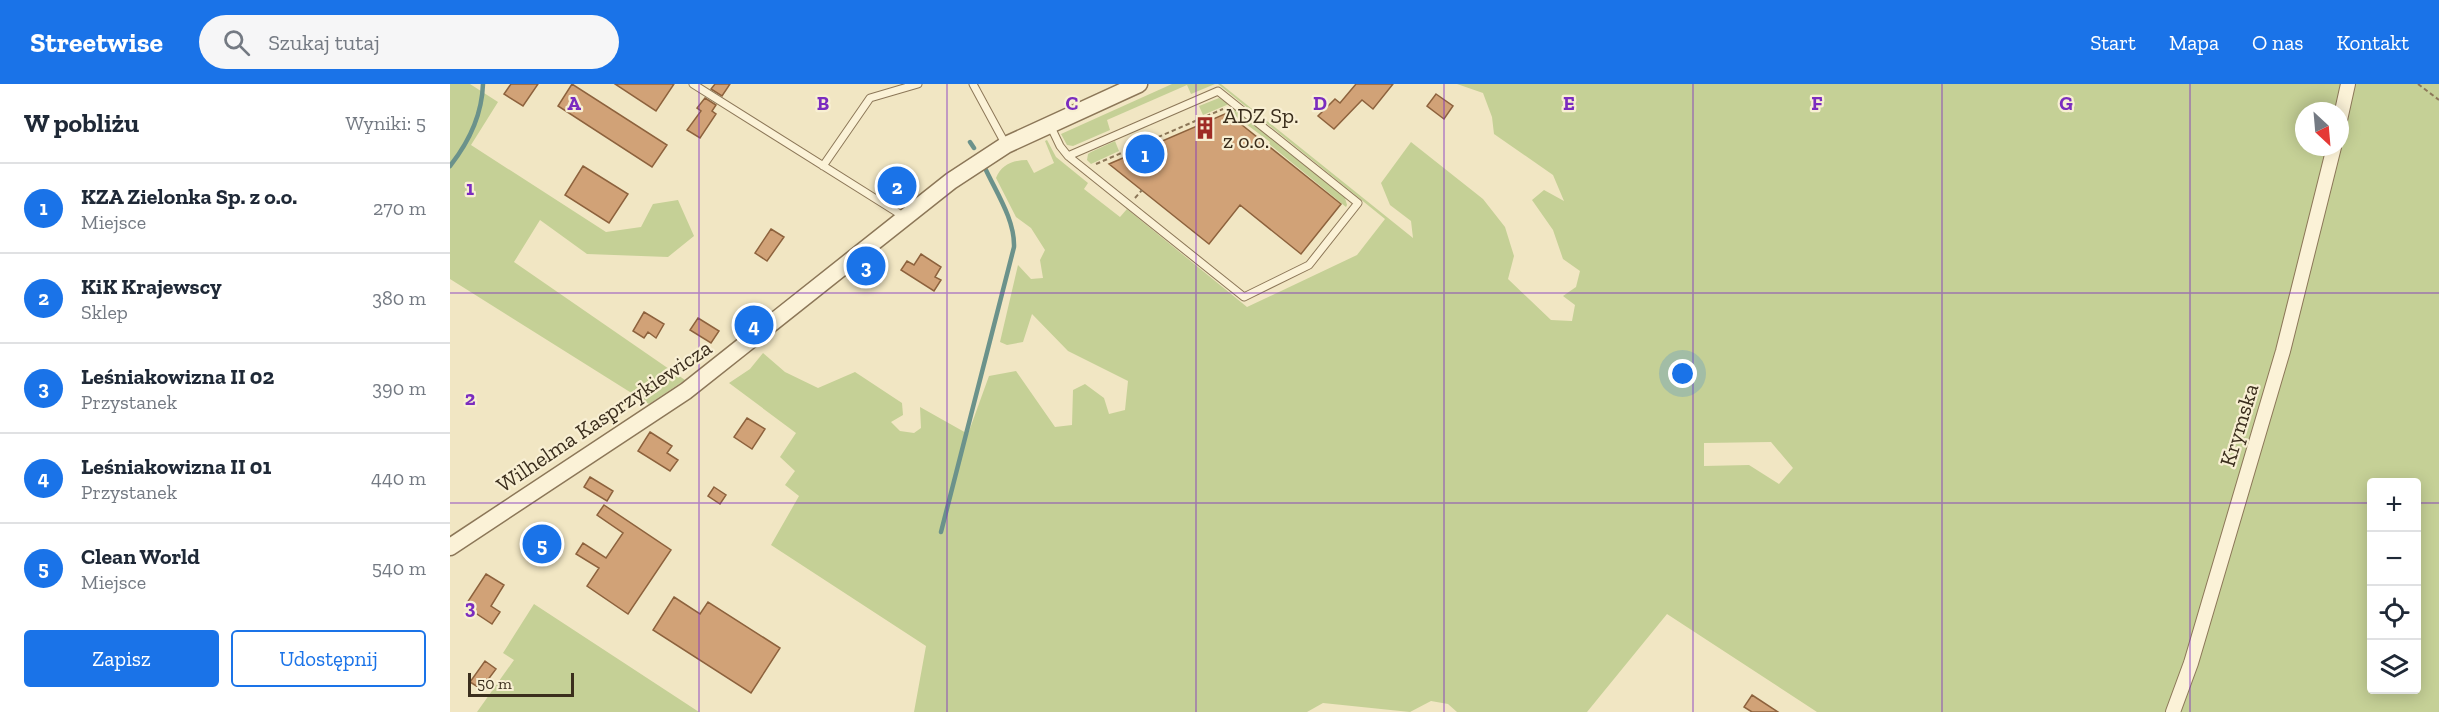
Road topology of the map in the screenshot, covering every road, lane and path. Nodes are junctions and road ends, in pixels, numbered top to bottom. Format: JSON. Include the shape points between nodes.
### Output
{"nodes":[{"id":1,"x":693,"y":84,"type":"edge"},
{"id":2,"x":918,"y":84,"type":"edge"},
{"id":3,"x":973,"y":84,"type":"edge"},
{"id":4,"x":1139,"y":84,"type":"edge"},
{"id":5,"x":2348,"y":84,"type":"edge"},
{"id":6,"x":2418,"y":84,"type":"edge"},
{"id":7,"x":2439,"y":100,"type":"edge"},
{"id":8,"x":2344,"y":102,"type":"edge"},
{"id":9,"x":1234,"y":104,"type":"junction"},
{"id":10,"x":1049,"y":124,"type":"junction"},
{"id":11,"x":1006,"y":145,"type":"junction"},
{"id":12,"x":1068,"y":156,"type":"junction"},
{"id":13,"x":2332,"y":156,"type":"edge"},
{"id":14,"x":824,"y":166,"type":"junction"},
{"id":15,"x":1084,"y":169,"type":"junction"},
{"id":16,"x":905,"y":218,"type":"junction"},
{"id":17,"x":450,"y":547,"type":"edge"},
{"id":18,"x":2173,"y":712,"type":"edge"}],
"edges":[{"from":1,"to":14,"type":"lane"},
{"from":2,"to":14,"type":"lane","via":[[870,98]]},
{"from":3,"to":11,"type":"lane"},
{"from":4,"to":10,"type":"street","name":"Wilhelma Kasprzykiewicza"},
{"from":5,"to":8,"type":"street"},
{"from":6,"to":7,"type":"path"},
{"from":9,"to":12,"type":"lane","via":[[1218,91]]},
{"from":9,"to":15,"type":"path"},
{"from":9,"to":15,"type":"lane","via":[[1358,203],[1309,265],[1244,297]]},
{"from":10,"to":11,"type":"street","name":"Wilhelma Kasprzykiewicza"},
{"from":10,"to":12,"type":"lane"},
{"from":11,"to":16,"type":"street","name":"Wilhelma Kasprzykiewicza","via":[[951,181]]},
{"from":12,"to":15,"type":"lane"},
{"from":13,"to":18,"type":"street","name":"Krymska","via":[[2283,351]]},
{"from":14,"to":16,"type":"lane"},
{"from":16,"to":17,"type":"street","name":"Wilhelma Kasprzykiewicza","via":[[686,391]]}]}
